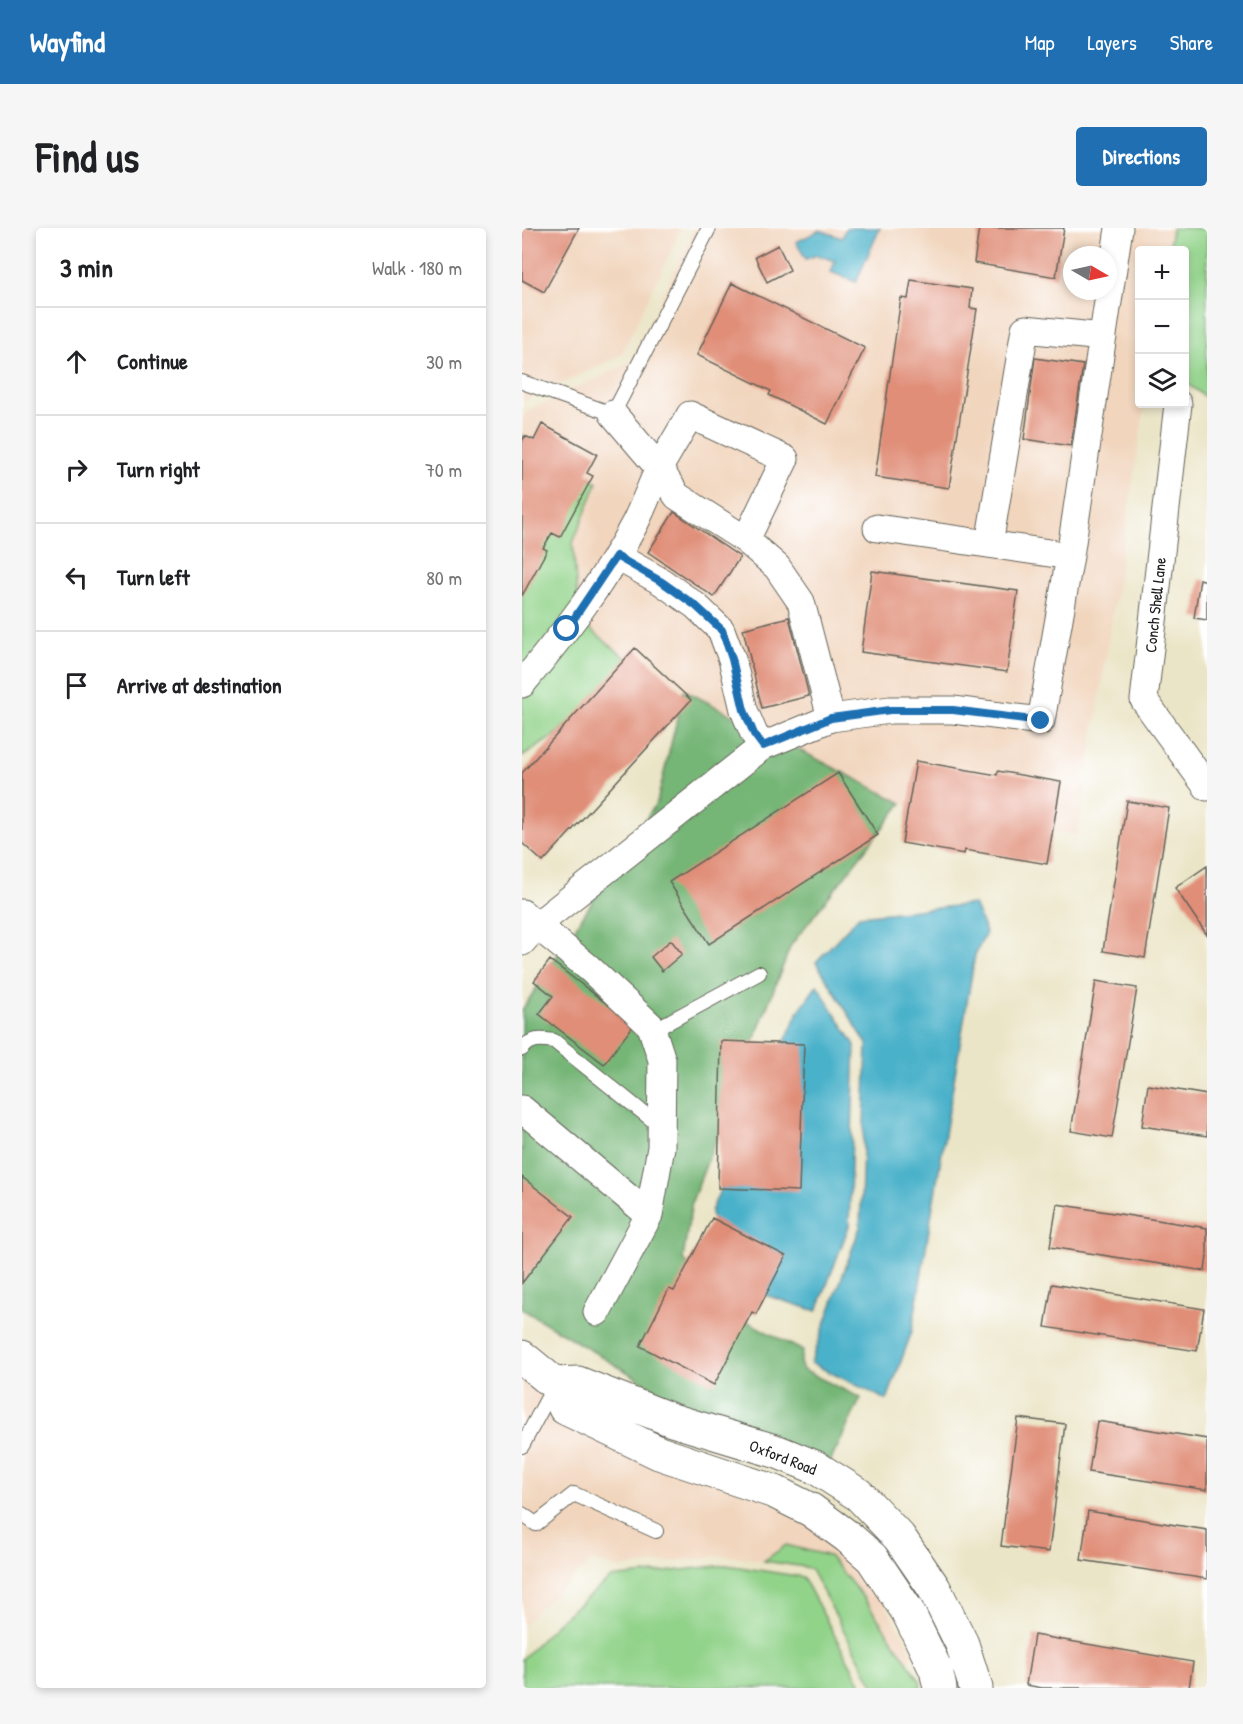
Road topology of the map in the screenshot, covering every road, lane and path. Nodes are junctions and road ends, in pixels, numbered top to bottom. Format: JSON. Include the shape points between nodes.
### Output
{"nodes":[{"id":1,"x":709,"y":228,"type":"edge"},
{"id":2,"x":1119,"y":228,"type":"edge"},
{"id":3,"x":1103,"y":337,"type":"junction"},
{"id":4,"x":522,"y":382,"type":"edge"},
{"id":5,"x":1178,"y":408,"type":"edge"},
{"id":6,"x":613,"y":414,"type":"junction"},
{"id":7,"x":659,"y":468,"type":"junction"},
{"id":8,"x":877,"y":528,"type":"dead end"},
{"id":9,"x":746,"y":540,"type":"junction"},
{"id":10,"x":989,"y":544,"type":"junction"},
{"id":11,"x":616,"y":556,"type":"junction"},
{"id":12,"x":1070,"y":556,"type":"junction"},
{"id":13,"x":522,"y":684,"type":"edge"},
{"id":14,"x":831,"y":718,"type":"junction"},
{"id":15,"x":763,"y":746,"type":"junction"},
{"id":16,"x":1207,"y":787,"type":"edge"},
{"id":17,"x":527,"y":927,"type":"edge"},
{"id":18,"x":759,"y":973,"type":"dead end"},
{"id":19,"x":652,"y":1031,"type":"junction"},
{"id":20,"x":522,"y":1049,"type":"edge"},
{"id":21,"x":522,"y":1109,"type":"edge"},
{"id":22,"x":661,"y":1127,"type":"junction"},
{"id":23,"x":649,"y":1215,"type":"junction"},
{"id":24,"x":597,"y":1312,"type":"dead end"},
{"id":25,"x":522,"y":1357,"type":"edge"},
{"id":26,"x":555,"y":1384,"type":"junction"},
{"id":27,"x":522,"y":1446,"type":"edge"},
{"id":28,"x":522,"y":1514,"type":"edge"},
{"id":29,"x":656,"y":1531,"type":"dead end"},
{"id":30,"x":940,"y":1688,"type":"edge"},
{"id":31,"x":976,"y":1688,"type":"edge"}],
"edges":[{"from":1,"to":6,"type":"lane"},
{"from":2,"to":3,"type":"street"},
{"from":3,"to":10,"type":"street","via":[[1025,329]]},
{"from":3,"to":12,"type":"street"},
{"from":4,"to":6,"type":"lane"},
{"from":5,"to":16,"type":"street","name":"Conch Shell Lane","via":[[1144,700]]},
{"from":6,"to":7,"type":"street"},
{"from":7,"to":9,"type":"street","via":[[677,496]]},
{"from":7,"to":9,"type":"street","via":[[690,415],[785,459]]},
{"from":7,"to":11,"type":"street"},
{"from":8,"to":10,"type":"street"},
{"from":9,"to":14,"type":"street","via":[[777,567],[801,602]]},
{"from":10,"to":12,"type":"street"},
{"from":11,"to":13,"type":"street","via":[[567,629]]},
{"from":11,"to":15,"type":"street","via":[[662,582],[722,630],[744,710]]},
{"from":12,"to":14,"type":"street","via":[[1041,721],[953,710],[890,710]]},
{"from":14,"to":15,"type":"street"},
{"from":15,"to":17,"type":"street"},
{"from":17,"to":19,"type":"street","via":[[589,968]]},
{"from":18,"to":19,"type":"lane"},
{"from":19,"to":22,"type":"street","via":[[662,1060]]},
{"from":20,"to":22,"type":"lane","via":[[540,1038],[554,1041]]},
{"from":21,"to":23,"type":"street"},
{"from":22,"to":23,"type":"street"},
{"from":23,"to":24,"type":"street"},
{"from":25,"to":26,"type":"street"},
{"from":26,"to":27,"type":"lane"},
{"from":26,"to":30,"type":"street","via":[[565,1408],[659,1453],[776,1492],[811,1510],[848,1537],[872,1558],[908,1612],[936,1670]]},
{"from":26,"to":31,"type":"street","name":"Oxford Road","via":[[578,1383],[672,1420],[778,1452],[815,1467],[859,1495],[899,1537],[934,1588],[962,1644]]},
{"from":28,"to":29,"type":"lane","via":[[536,1524],[574,1494]]}]}
